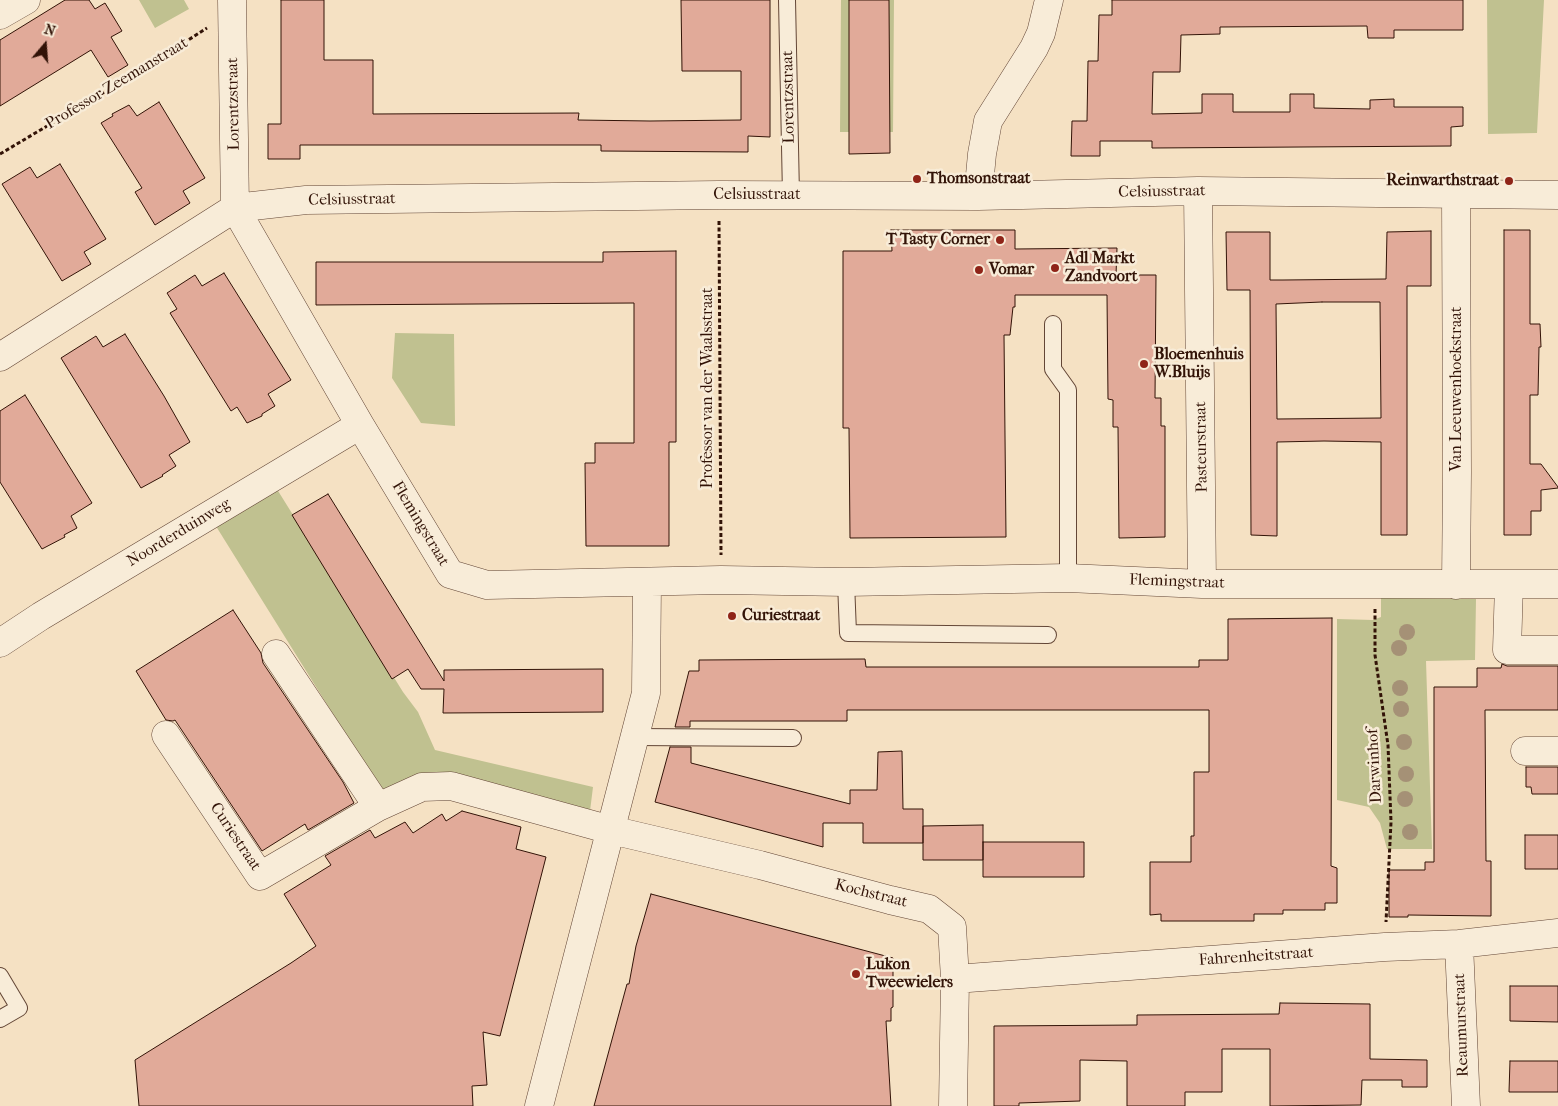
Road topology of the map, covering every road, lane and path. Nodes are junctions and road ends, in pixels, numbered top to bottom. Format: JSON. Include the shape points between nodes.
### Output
{"nodes":[{"id":1,"x":26,"y":0,"type":"edge"},
{"id":2,"x":787,"y":0,"type":"edge"},
{"id":3,"x":1049,"y":0,"type":"edge"},
{"id":4,"x":232,"y":6,"type":"edge"},
{"id":5,"x":0,"y":15,"type":"edge"},
{"id":6,"x":0,"y":154,"type":"edge"},
{"id":7,"x":1198,"y":191,"type":"junction"},
{"id":8,"x":1456,"y":193,"type":"junction"},
{"id":9,"x":719,"y":195,"type":"junction"},
{"id":10,"x":791,"y":195,"type":"junction"},
{"id":11,"x":1558,"y":195,"type":"edge"},
{"id":12,"x":978,"y":196,"type":"junction"},
{"id":13,"x":235,"y":208,"type":"junction"},
{"id":14,"x":1053,"y":324,"type":"dead end"},
{"id":15,"x":0,"y":357,"type":"edge"},
{"id":16,"x":360,"y":424,"type":"junction"},
{"id":17,"x":1068,"y":578,"type":"junction"},
{"id":18,"x":721,"y":580,"type":"junction"},
{"id":19,"x":846,"y":582,"type":"junction"},
{"id":20,"x":646,"y":583,"type":"junction"},
{"id":21,"x":1202,"y":584,"type":"junction"},
{"id":22,"x":1376,"y":584,"type":"junction"},
{"id":23,"x":1509,"y":584,"type":"junction"},
{"id":24,"x":1558,"y":584,"type":"edge"},
{"id":25,"x":1456,"y":585,"type":"junction"},
{"id":26,"x":1048,"y":635,"type":"dead end"},
{"id":27,"x":0,"y":643,"type":"edge"},
{"id":28,"x":1558,"y":650,"type":"edge"},
{"id":29,"x":276,"y":654,"type":"dead end"},
{"id":30,"x":166,"y":735,"type":"dead end"},
{"id":31,"x":634,"y":737,"type":"junction"},
{"id":32,"x":793,"y":738,"type":"dead end"},
{"id":33,"x":1525,"y":751,"type":"dead end"},
{"id":34,"x":1558,"y":751,"type":"edge"},
{"id":35,"x":378,"y":807,"type":"junction"},
{"id":36,"x":611,"y":830,"type":"junction"},
{"id":37,"x":1558,"y":933,"type":"edge"},
{"id":38,"x":1459,"y":944,"type":"junction"},
{"id":39,"x":1385,"y":947,"type":"junction"},
{"id":40,"x":0,"y":976,"type":"edge"},
{"id":41,"x":955,"y":979,"type":"junction"},
{"id":42,"x":0,"y":1019,"type":"edge"},
{"id":43,"x":539,"y":1106,"type":"edge"},
{"id":44,"x":953,"y":1106,"type":"edge"},
{"id":45,"x":1466,"y":1106,"type":"edge"}],
"edges":[{"from":1,"to":5,"type":"street"},
{"from":2,"to":10,"type":"lane","name":"Lorentzstraat"},
{"from":3,"to":12,"type":"street","via":[[1034,48],[988,121]]},
{"from":4,"to":6,"type":"path","name":"Professor Zeemanstraat","via":[[135,74]]},
{"from":4,"to":13,"type":"street","name":"Lorentzstraat"},
{"from":7,"to":8,"type":"street","name":"Celsiusstraat"},
{"from":7,"to":12,"type":"street","name":"Celsiusstraat"},
{"from":7,"to":21,"type":"street","name":"Pasteurstraat"},
{"from":8,"to":11,"type":"street","name":"Celsiusstraat"},
{"from":8,"to":25,"type":"street","name":"Van Leeuwenhoekstraat"},
{"from":9,"to":10,"type":"street","name":"Celsiusstraat"},
{"from":9,"to":13,"type":"street","name":"Celsiusstraat","via":[[306,200]]},
{"from":9,"to":18,"type":"path","name":"Professor van der Waalsstraat"},
{"from":10,"to":12,"type":"street","name":"Celsiusstraat"},
{"from":13,"to":15,"type":"street","name":"Celsiusstraat"},
{"from":13,"to":16,"type":"street","name":"Flemingstraat"},
{"from":14,"to":17,"type":"lane","via":[[1054,369],[1068,390]]},
{"from":16,"to":20,"type":"street","name":"Flemingstraat","via":[[450,574],[487,585]]},
{"from":16,"to":27,"type":"street","name":"Noorderduinweg"},
{"from":17,"to":19,"type":"street","name":"Flemingstraat"},
{"from":17,"to":21,"type":"street","name":"Flemingstraat"},
{"from":18,"to":19,"type":"street","name":"Flemingstraat"},
{"from":18,"to":20,"type":"street","name":"Flemingstraat"},
{"from":19,"to":26,"type":"lane","via":[[848,633]]},
{"from":20,"to":31,"type":"street","via":[[646,693]]},
{"from":21,"to":22,"type":"street","name":"Flemingstraat"},
{"from":22,"to":25,"type":"street","name":"Flemingstraat"},
{"from":22,"to":39,"type":"path","name":"Darwinhof","via":[[1375,655],[1388,745],[1390,822]]},
{"from":23,"to":24,"type":"street","name":"Flemingstraat"},
{"from":23,"to":25,"type":"street","name":"Flemingstraat"},
{"from":23,"to":28,"type":"street","via":[[1506,650]]},
{"from":29,"to":35,"type":"street"},
{"from":30,"to":35,"type":"street","name":"Curiestraat","via":[[260,876]]},
{"from":31,"to":32,"type":"lane"},
{"from":31,"to":36,"type":"street"},
{"from":33,"to":34,"type":"street"},
{"from":35,"to":36,"type":"street","name":"Curiestraat","via":[[422,786],[451,786]]},
{"from":36,"to":41,"type":"street","name":"Kochstraat","via":[[929,909],[952,927]]},
{"from":36,"to":43,"type":"street"},
{"from":37,"to":38,"type":"street","name":"Fahrenheitstraat"},
{"from":38,"to":39,"type":"street","name":"Fahrenheitstraat"},
{"from":38,"to":45,"type":"street","name":"Reaumurstraat"},
{"from":39,"to":41,"type":"street","name":"Fahrenheitstraat"},
{"from":40,"to":42,"type":"lane","via":[[19,1008]]},
{"from":41,"to":44,"type":"street","name":"Kochstraat"}]}
